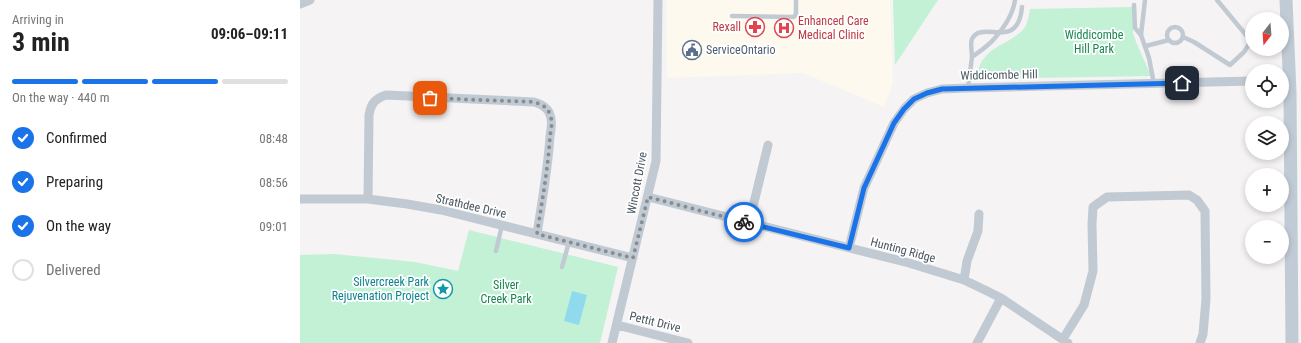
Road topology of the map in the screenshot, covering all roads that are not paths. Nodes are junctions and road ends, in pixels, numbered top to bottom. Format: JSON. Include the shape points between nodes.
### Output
{"nodes":[{"id":1,"x":310,"y":0,"type":"edge"},
{"id":2,"x":658,"y":0,"type":"edge"},
{"id":3,"x":796,"y":0,"type":"edge"},
{"id":4,"x":1015,"y":0,"type":"edge"},
{"id":5,"x":1145,"y":0,"type":"edge"},
{"id":6,"x":1217,"y":0,"type":"edge"},
{"id":7,"x":1286,"y":0,"type":"edge"},
{"id":8,"x":300,"y":4,"type":"edge"},
{"id":9,"x":1134,"y":5,"type":"dead end"},
{"id":10,"x":1022,"y":7,"type":"dead end"},
{"id":11,"x":732,"y":16,"type":"dead end"},
{"id":12,"x":999,"y":32,"type":"junction"},
{"id":13,"x":1142,"y":35,"type":"junction"},
{"id":14,"x":1183,"y":37,"type":"junction"},
{"id":15,"x":1169,"y":40,"type":"junction"},
{"id":16,"x":1146,"y":46,"type":"junction"},
{"id":17,"x":972,"y":57,"type":"junction"},
{"id":18,"x":1245,"y":81,"type":"edge"},
{"id":19,"x":1291,"y":81,"type":"edge"},
{"id":20,"x":1154,"y":84,"type":"junction"},
{"id":21,"x":968,"y":88,"type":"junction"},
{"id":22,"x":768,"y":146,"type":"dead end"},
{"id":23,"x":648,"y":197,"type":"junction"},
{"id":24,"x":300,"y":199,"type":"edge"},
{"id":25,"x":368,"y":199,"type":"junction"},
{"id":26,"x":979,"y":214,"type":"dead end"},
{"id":27,"x":749,"y":223,"type":"junction"},
{"id":28,"x":502,"y":225,"type":"junction"},
{"id":29,"x":537,"y":234,"type":"junction"},
{"id":30,"x":569,"y":242,"type":"junction"},
{"id":31,"x":849,"y":248,"type":"junction"},
{"id":32,"x":496,"y":251,"type":"dead end"},
{"id":33,"x":633,"y":258,"type":"junction"},
{"id":34,"x":562,"y":267,"type":"dead end"},
{"id":35,"x":964,"y":280,"type":"junction"},
{"id":36,"x":1001,"y":298,"type":"junction"},
{"id":37,"x":617,"y":325,"type":"junction"},
{"id":38,"x":1065,"y":341,"type":"edge"},
{"id":39,"x":1293,"y":342,"type":"edge"},
{"id":40,"x":612,"y":343,"type":"edge"},
{"id":41,"x":688,"y":343,"type":"edge"},
{"id":42,"x":977,"y":343,"type":"edge"},
{"id":43,"x":1200,"y":343,"type":"edge"}],
"edges":[{"from":1,"to":8,"type":"street"},
{"from":2,"to":23,"type":"street","name":"Wincott Drive","via":[[656,161]]},
{"from":3,"to":11,"type":"lane","via":[[794,17]]},
{"from":4,"to":12,"type":"lane","via":[[1014,8]]},
{"from":5,"to":13,"type":"lane"},
{"from":6,"to":14,"type":"lane","via":[[1251,41],[1244,52],[1230,65]]},
{"from":7,"to":19,"type":"main road"},
{"from":9,"to":13,"type":"lane","via":[[1135,28]]},
{"from":10,"to":12,"type":"lane","via":[[1015,28],[1008,32]]},
{"from":12,"to":17,"type":"lane","via":[[994,40]]},
{"from":12,"to":17,"type":"lane","via":[[975,34],[971,40]]},
{"from":13,"to":16,"type":"lane"},
{"from":14,"to":15,"type":"lane","via":[[1177,43]]},
{"from":14,"to":15,"type":"lane","via":[[1181,29],[1172,27],[1168,31]]},
{"from":15,"to":16,"type":"lane"},
{"from":16,"to":20,"type":"lane"},
{"from":17,"to":21,"type":"lane"},
{"from":18,"to":20,"type":"street","name":"Widdicombe Hill"},
{"from":19,"to":39,"type":"main road"},
{"from":20,"to":21,"type":"street","name":"Widdicombe Hill"},
{"from":21,"to":31,"type":"street","name":"Widdicombe Hill","via":[[942,89],[927,93],[914,99],[904,109],[894,123],[864,188]]},
{"from":22,"to":27,"type":"street"},
{"from":23,"to":27,"type":"street","name":"Hunting Ridge"},
{"from":23,"to":33,"type":"street","name":"Wincott Drive"},
{"from":24,"to":25,"type":"street","name":"Strathdee Drive"},
{"from":25,"to":28,"type":"street","name":"Strathdee Drive","via":[[441,210]]},
{"from":25,"to":29,"type":"street","via":[[369,115],[370,108],[378,98],[386,95],[534,102],[547,109],[551,123],[549,156]]},
{"from":26,"to":35,"type":"street","via":[[978,231]]},
{"from":27,"to":31,"type":"street","name":"Hunting Ridge"},
{"from":28,"to":29,"type":"street","name":"Strathdee Drive"},
{"from":28,"to":32,"type":"lane"},
{"from":29,"to":30,"type":"street","name":"Strathdee Drive"},
{"from":30,"to":33,"type":"street","name":"Strathdee Drive"},
{"from":30,"to":34,"type":"lane"},
{"from":31,"to":35,"type":"street","name":"Hunting Ridge"},
{"from":33,"to":37,"type":"street","name":"Wincott Drive"},
{"from":35,"to":36,"type":"street","name":"Hunting Ridge"},
{"from":36,"to":38,"type":"street","name":"Hunting Ridge"},
{"from":36,"to":42,"type":"street"},
{"from":37,"to":40,"type":"street","name":"Wincott Drive"},
{"from":37,"to":41,"type":"street","name":"Pettit Drive"},
{"from":38,"to":43,"type":"street","via":[[1084,305],[1093,271],[1093,207],[1107,197],[1188,195],[1197,200],[1205,211],[1206,299]]}]}
